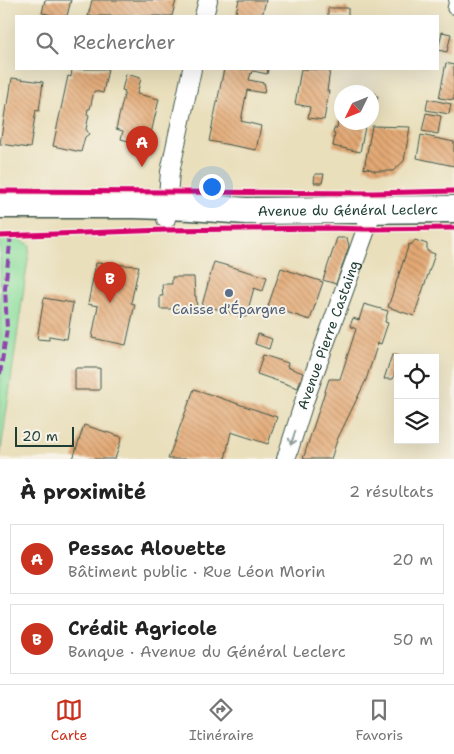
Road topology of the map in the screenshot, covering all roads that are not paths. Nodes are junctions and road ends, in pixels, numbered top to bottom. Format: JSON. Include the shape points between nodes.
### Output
{"nodes":[{"id":1,"x":208,"y":0,"type":"edge"},
{"id":2,"x":204,"y":15,"type":"edge"},
{"id":3,"x":192,"y":70,"type":"edge"},
{"id":4,"x":0,"y":205,"type":"edge"},
{"id":5,"x":454,"y":209,"type":"edge"},
{"id":6,"x":373,"y":210,"type":"junction"},
{"id":7,"x":167,"y":213,"type":"junction"},
{"id":8,"x":0,"y":220,"type":"edge"},
{"id":9,"x":286,"y":459,"type":"edge"}],
"edges":[{"from":1,"to":2,"type":"street"},
{"from":3,"to":7,"type":"street","via":[[170,172]]},
{"from":4,"to":7,"type":"main road","name":"Avenue du Général Leclerc","via":[[134,205]]},
{"from":5,"to":6,"type":"main road","name":"Avenue du Général Leclerc"},
{"from":6,"to":7,"type":"main road","name":"Avenue du Général Leclerc","via":[[240,211],[190,207]]},
{"from":6,"to":9,"type":"street","name":"Avenue Pierre Castaing","one_way":true},
{"from":7,"to":8,"type":"main road","name":"Avenue du Général Leclerc"}]}
